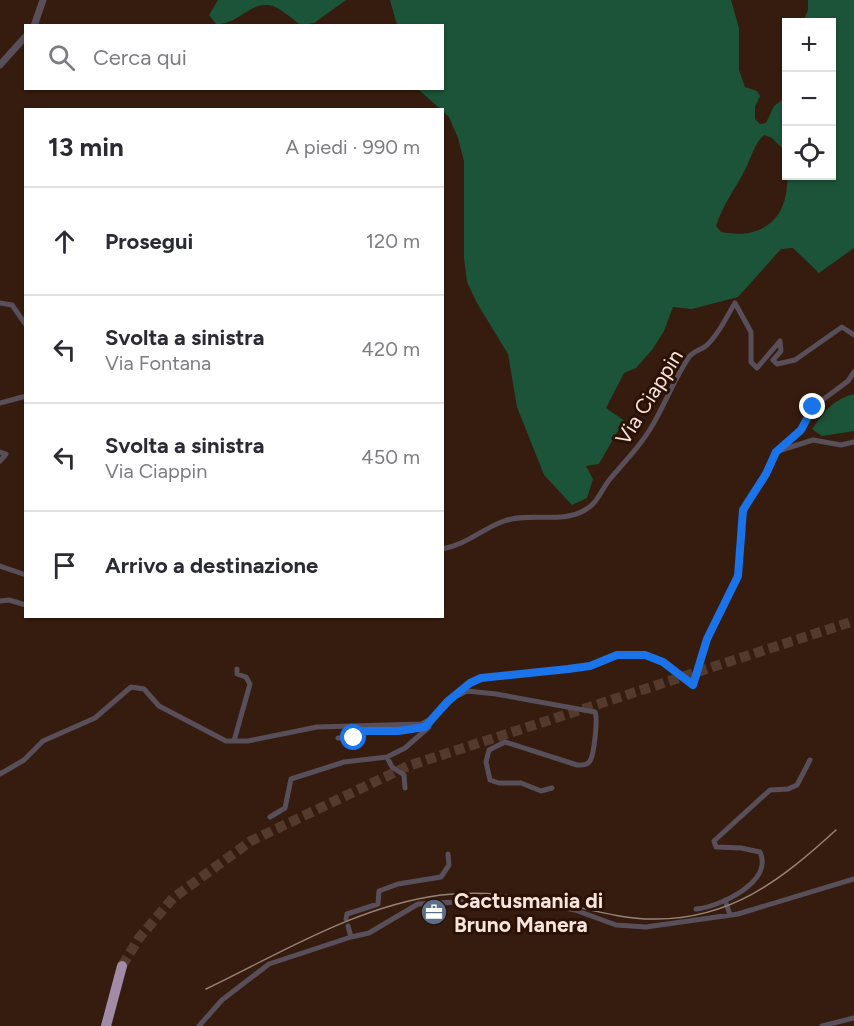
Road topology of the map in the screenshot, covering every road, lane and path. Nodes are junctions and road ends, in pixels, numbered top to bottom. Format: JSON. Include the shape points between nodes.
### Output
{"nodes":[{"id":1,"x":43,"y":0,"type":"edge"},
{"id":2,"x":35,"y":24,"type":"edge"},
{"id":3,"x":24,"y":38,"type":"edge"},
{"id":4,"x":0,"y":65,"type":"edge"},
{"id":5,"x":0,"y":303,"type":"edge"},
{"id":6,"x":24,"y":322,"type":"edge"},
{"id":7,"x":854,"y":335,"type":"edge"},
{"id":8,"x":854,"y":372,"type":"edge"},
{"id":9,"x":24,"y":397,"type":"edge"},
{"id":10,"x":0,"y":403,"type":"edge"},
{"id":11,"x":854,"y":442,"type":"edge"},
{"id":12,"x":0,"y":452,"type":"edge"},
{"id":13,"x":776,"y":452,"type":"junction"},
{"id":14,"x":0,"y":461,"type":"edge"},
{"id":15,"x":444,"y":549,"type":"edge"},
{"id":16,"x":0,"y":566,"type":"edge"},
{"id":17,"x":24,"y":574,"type":"edge"},
{"id":18,"x":0,"y":601,"type":"edge"},
{"id":19,"x":24,"y":604,"type":"edge"},
{"id":20,"x":237,"y":669,"type":"dead end"},
{"id":21,"x":440,"y":710,"type":"junction"},
{"id":22,"x":429,"y":723,"type":"junction"},
{"id":23,"x":338,"y":738,"type":"dead end"},
{"id":24,"x":234,"y":741,"type":"junction"},
{"id":25,"x":387,"y":757,"type":"junction"},
{"id":26,"x":810,"y":760,"type":"dead end"},
{"id":27,"x":0,"y":774,"type":"edge"},
{"id":28,"x":405,"y":788,"type":"dead end"},
{"id":29,"x":552,"y":788,"type":"dead end"},
{"id":30,"x":270,"y":817,"type":"dead end"},
{"id":31,"x":448,"y":854,"type":"dead end"},
{"id":32,"x":854,"y":879,"type":"edge"},
{"id":33,"x":725,"y":900,"type":"junction"},
{"id":34,"x":696,"y":909,"type":"dead end"},
{"id":35,"x":730,"y":915,"type":"junction"},
{"id":36,"x":351,"y":937,"type":"junction"},
{"id":37,"x":122,"y":966,"type":"tunnel mouth"},
{"id":38,"x":854,"y":1018,"type":"edge"},
{"id":39,"x":106,"y":1026,"type":"edge"},
{"id":40,"x":199,"y":1026,"type":"edge"},
{"id":41,"x":822,"y":1026,"type":"edge"}],
"edges":[{"from":1,"to":2,"type":"street"},
{"from":3,"to":4,"type":"street"},
{"from":5,"to":6,"type":"street","via":[[12,305]]},
{"from":7,"to":15,"type":"street","name":"Via Ciappin","via":[[842,327],[795,360],[777,364],[773,360],[781,351],[780,341],[757,368],[751,362],[751,332],[735,303],[712,340],[691,353],[658,417],[630,459],[586,510],[572,516],[507,520],[458,546]]},
{"from":8,"to":13,"type":"street","via":[[813,407],[801,430]]},
{"from":9,"to":10,"type":"street"},
{"from":11,"to":13,"type":"street","via":[[841,445],[813,440]]},
{"from":12,"to":14,"type":"street","via":[[6,454]]},
{"from":13,"to":21,"type":"street","via":[[743,510],[738,576],[707,639],[693,685],[654,656],[617,655],[579,668],[481,678]]},
{"from":16,"to":17,"type":"street"},
{"from":18,"to":19,"type":"street"},
{"from":20,"to":24,"type":"street","via":[[237,674],[246,677],[250,684]]},
{"from":21,"to":22,"type":"street"},
{"from":21,"to":29,"type":"street","via":[[458,696],[473,691],[593,710],[597,716],[591,760],[587,764],[577,765],[505,742],[489,750],[486,762],[490,780],[521,783],[541,791]]},
{"from":22,"to":23,"type":"street","via":[[398,731],[361,731],[354,738]]},
{"from":22,"to":24,"type":"street","via":[[317,727]]},
{"from":22,"to":25,"type":"street","via":[[405,748]]},
{"from":24,"to":27,"type":"street","via":[[213,735],[159,706],[144,689],[131,687],[95,718],[43,741],[15,767]]},
{"from":25,"to":28,"type":"street","via":[[392,767],[404,775]]},
{"from":25,"to":30,"type":"street","via":[[344,762],[291,779],[285,808]]},
{"from":26,"to":33,"type":"street","via":[[796,784],[788,789],[770,790],[714,842],[716,847],[759,852],[763,860],[757,879]]},
{"from":31,"to":36,"type":"street","via":[[448,865],[441,877],[379,891],[378,904],[347,914]]},
{"from":32,"to":35,"type":"street"},
{"from":33,"to":34,"type":"street"},
{"from":33,"to":35,"type":"street"},
{"from":35,"to":36,"type":"street","via":[[630,927],[575,910],[517,899],[432,902],[412,906],[383,927]]},
{"from":36,"to":40,"type":"street","via":[[279,959],[258,970],[216,1005]]},
{"from":37,"to":39,"type":"highway"},
{"from":38,"to":41,"type":"street"}]}
